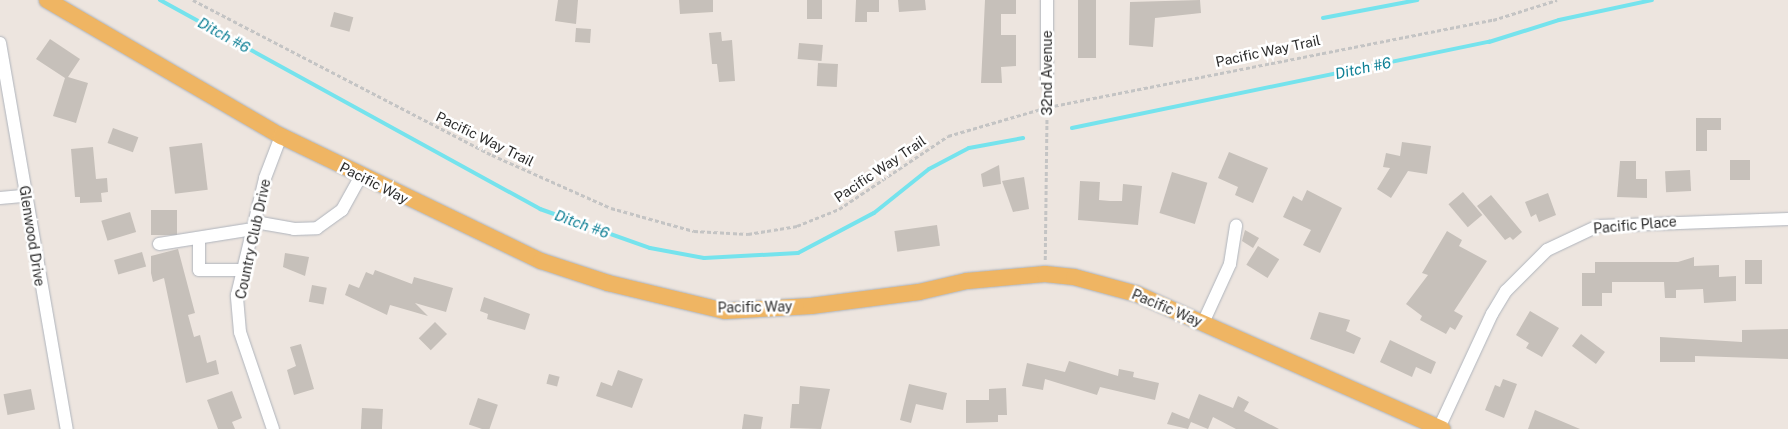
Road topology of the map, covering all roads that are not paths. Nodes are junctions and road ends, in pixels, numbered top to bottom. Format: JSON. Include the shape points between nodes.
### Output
{"nodes":[{"id":1,"x":47,"y":0,"type":"edge"},
{"id":2,"x":1047,"y":0,"type":"edge"},
{"id":3,"x":1,"y":51,"type":"edge"},
{"id":4,"x":1047,"y":84,"type":"road end"},
{"id":5,"x":281,"y":136,"type":"junction"},
{"id":6,"x":361,"y":176,"type":"junction"},
{"id":7,"x":25,"y":196,"type":"junction"},
{"id":8,"x":0,"y":198,"type":"edge"},
{"id":9,"x":1788,"y":219,"type":"edge"},
{"id":10,"x":254,"y":225,"type":"junction"},
{"id":11,"x":1236,"y":225,"type":"dead end"},
{"id":12,"x":199,"y":238,"type":"junction"},
{"id":13,"x":159,"y":244,"type":"dead end"},
{"id":14,"x":243,"y":270,"type":"junction"},
{"id":15,"x":1203,"y":323,"type":"junction"},
{"id":16,"x":1440,"y":428,"type":"edge"},
{"id":17,"x":67,"y":429,"type":"edge"},
{"id":18,"x":274,"y":429,"type":"edge"}],
"edges":[{"from":1,"to":5,"type":"main road","name":"Pacific Way"},
{"from":2,"to":4,"type":"street","name":"32nd Avenue"},
{"from":3,"to":7,"type":"street","name":"Glenwood Drive"},
{"from":5,"to":6,"type":"main road","name":"Pacific Way"},
{"from":5,"to":10,"type":"street","name":"Country Club Drive"},
{"from":6,"to":10,"type":"street","via":[[342,210],[316,228]]},
{"from":6,"to":15,"type":"main road","name":"Pacific Way","via":[[541,261],[662,299],[725,310],[812,306],[919,292],[959,282],[1045,274],[1137,294]]},
{"from":7,"to":8,"type":"street"},
{"from":7,"to":17,"type":"street","name":"Glenwood Drive"},
{"from":9,"to":16,"type":"street","name":"Pacific Place","via":[[1598,226],[1547,250],[1506,291],[1492,314]]},
{"from":10,"to":12,"type":"street"},
{"from":10,"to":14,"type":"street","name":"Country Club Drive"},
{"from":11,"to":15,"type":"street","via":[[1230,264]]},
{"from":12,"to":13,"type":"street"},
{"from":12,"to":14,"type":"street","via":[[199,270]]},
{"from":14,"to":18,"type":"street","name":"Country Club Drive","via":[[237,295],[240,332]]},
{"from":15,"to":16,"type":"main road","name":"Pacific Way"}]}
